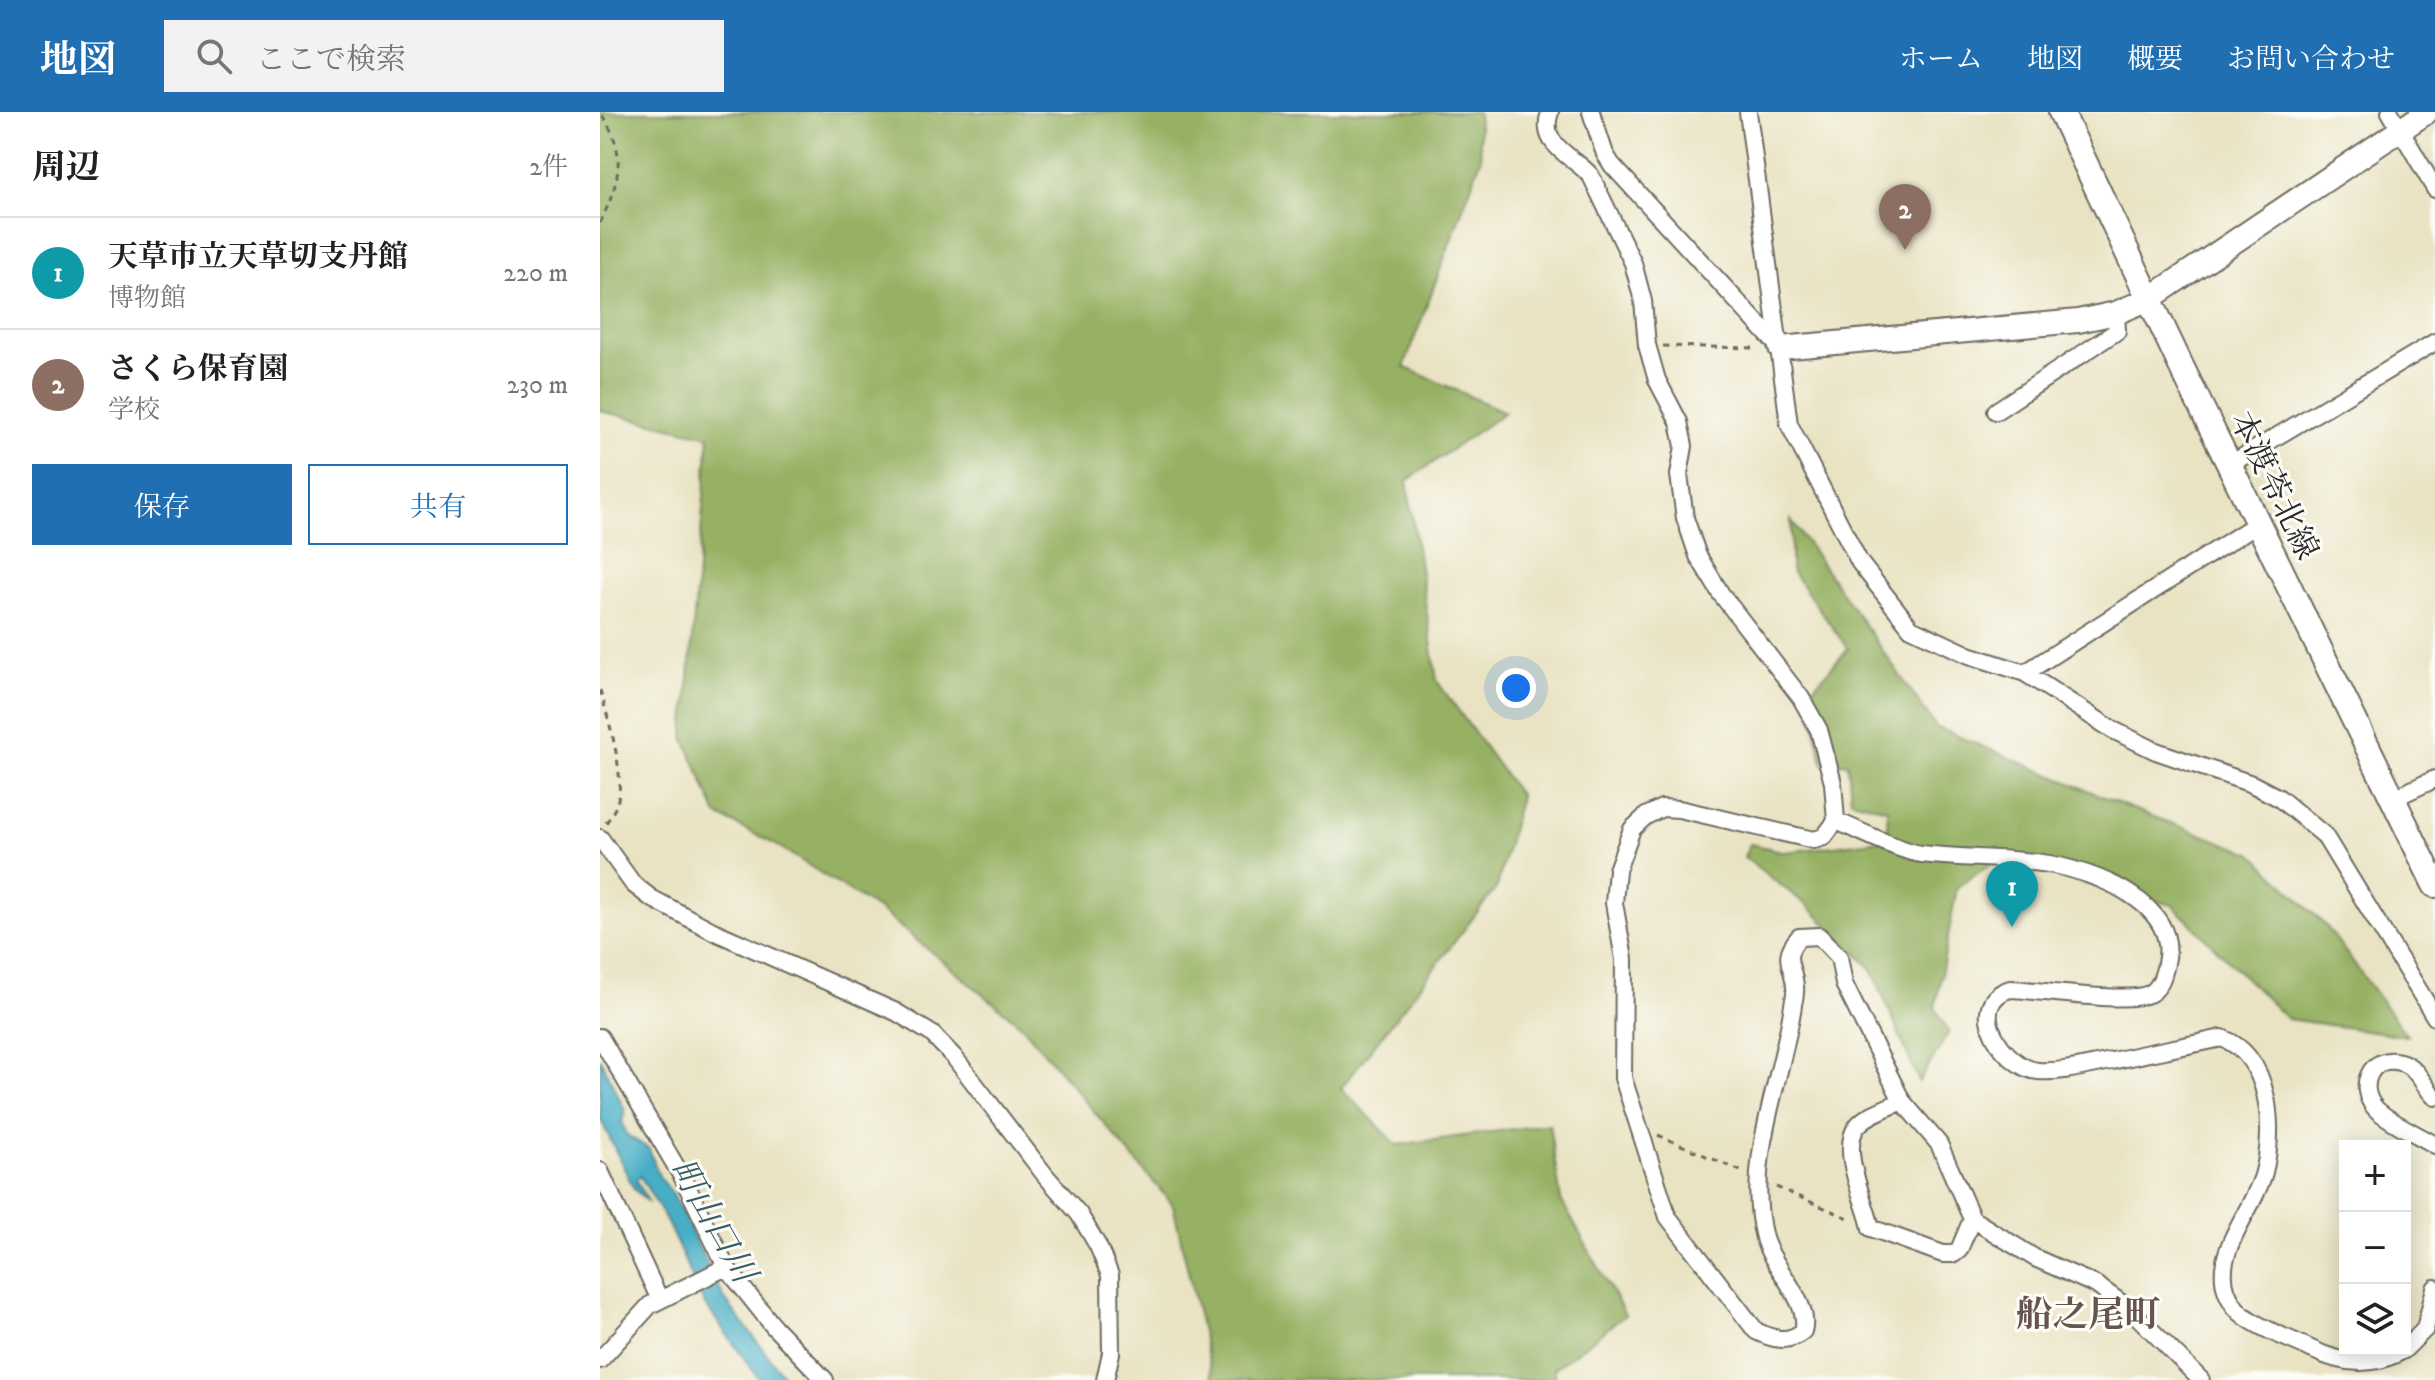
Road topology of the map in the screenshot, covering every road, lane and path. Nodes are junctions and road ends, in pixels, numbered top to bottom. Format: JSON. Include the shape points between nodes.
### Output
{"nodes":[{"id":1,"x":600,"y":112,"type":"edge"},
{"id":2,"x":1550,"y":112,"type":"edge"},
{"id":3,"x":1591,"y":112,"type":"edge"},
{"id":4,"x":1748,"y":112,"type":"edge"},
{"id":5,"x":2061,"y":112,"type":"edge"},
{"id":6,"x":2427,"y":112,"type":"edge"},
{"id":7,"x":2396,"y":120,"type":"edge"},
{"id":8,"x":2435,"y":189,"type":"edge"},
{"id":9,"x":600,"y":223,"type":"edge"},
{"id":10,"x":2149,"y":299,"type":"junction"},
{"id":11,"x":2116,"y":313,"type":"junction"},
{"id":12,"x":2435,"y":342,"type":"edge"},
{"id":13,"x":1647,"y":345,"type":"junction"},
{"id":14,"x":1780,"y":348,"type":"junction"},
{"id":15,"x":1996,"y":411,"type":"dead end"},
{"id":16,"x":2229,"y":465,"type":"junction"},
{"id":17,"x":2258,"y":523,"type":"junction"},
{"id":18,"x":2025,"y":673,"type":"junction"},
{"id":19,"x":600,"y":690,"type":"edge"},
{"id":20,"x":2435,"y":779,"type":"edge"},
{"id":21,"x":2394,"y":798,"type":"junction"},
{"id":22,"x":1836,"y":821,"type":"junction"},
{"id":23,"x":600,"y":836,"type":"edge"},
{"id":24,"x":2435,"y":885,"type":"edge"},
{"id":25,"x":2435,"y":1017,"type":"edge"},
{"id":26,"x":600,"y":1037,"type":"edge"},
{"id":27,"x":2435,"y":1097,"type":"edge"},
{"id":28,"x":1902,"y":1101,"type":"junction"},
{"id":29,"x":1662,"y":1137,"type":"dead end"},
{"id":30,"x":2435,"y":1145,"type":"edge"},
{"id":31,"x":600,"y":1171,"type":"edge"},
{"id":32,"x":1764,"y":1182,"type":"junction"},
{"id":33,"x":1972,"y":1219,"type":"junction"},
{"id":34,"x":1871,"y":1228,"type":"junction"},
{"id":35,"x":719,"y":1270,"type":"junction"},
{"id":36,"x":2435,"y":1288,"type":"edge"},
{"id":37,"x":663,"y":1298,"type":"junction"},
{"id":38,"x":2411,"y":1343,"type":"edge"},
{"id":39,"x":2395,"y":1356,"type":"edge"},
{"id":40,"x":600,"y":1360,"type":"edge"},
{"id":41,"x":825,"y":1380,"type":"edge"},
{"id":42,"x":1105,"y":1380,"type":"edge"},
{"id":43,"x":2201,"y":1380,"type":"edge"}],
"edges":[{"from":1,"to":9,"type":"path","via":[[620,153]]},
{"from":2,"to":13,"type":"street","via":[[1551,140],[1591,176],[1633,263]]},
{"from":3,"to":14,"type":"street","via":[[1612,165]]},
{"from":4,"to":14,"type":"street"},
{"from":5,"to":10,"type":"main road","name":"本渡苓北線"},
{"from":6,"to":7,"type":"street"},
{"from":7,"to":8,"type":"street"},
{"from":7,"to":10,"type":"street"},
{"from":10,"to":11,"type":"street"},
{"from":10,"to":16,"type":"main road","name":"本渡苓北線"},
{"from":11,"to":14,"type":"street","via":[[2078,321]]},
{"from":11,"to":15,"type":"street","via":[[2117,331]]},
{"from":12,"to":16,"type":"street"},
{"from":13,"to":14,"type":"path"},
{"from":13,"to":22,"type":"street","via":[[1657,380],[1679,422],[1685,518],[1698,556],[1819,730],[1833,783]]},
{"from":14,"to":18,"type":"street","via":[[1789,424],[1860,563],[1911,628]]},
{"from":16,"to":17,"type":"main road","name":"本渡苓北線"},
{"from":17,"to":18,"type":"street"},
{"from":17,"to":21,"type":"main road","name":"本渡苓北線"},
{"from":18,"to":25,"type":"street","via":[[2113,730],[2156,751],[2252,784],[2308,821],[2324,835]]},
{"from":19,"to":23,"type":"path","via":[[618,770],[618,802]]},
{"from":20,"to":21,"type":"street"},
{"from":21,"to":24,"type":"main road","name":"本渡苓北線"},
{"from":22,"to":32,"type":"street","via":[[1824,837],[1814,840],[1662,808],[1632,829],[1617,870],[1614,903],[1624,959],[1623,1078],[1668,1217],[1756,1331],[1771,1339],[1796,1338],[1805,1315],[1766,1245],[1758,1214]]},
{"from":22,"to":39,"type":"street","via":[[1918,853],[2062,868],[2144,903],[2155,915],[2168,957],[2152,993],[2132,999],[2010,989],[1996,994],[1989,1005],[1997,1041],[2015,1061],[2035,1071],[2222,1038],[2234,1043],[2252,1060],[2261,1079],[2270,1130],[2263,1174],[2227,1251],[2224,1271],[2235,1308],[2308,1348],[2348,1363]]},
{"from":23,"to":42,"type":"street","via":[[633,884],[651,898],[896,1012],[932,1034],[954,1057],[1079,1214],[1098,1246],[1110,1275],[1111,1353]]},
{"from":26,"to":35,"type":"street","via":[[684,1180]]},
{"from":27,"to":30,"type":"street","via":[[2402,1062],[2372,1069],[2366,1080],[2367,1095],[2377,1111]]},
{"from":28,"to":32,"type":"street","via":[[1844,984],[1839,957],[1819,936],[1799,937],[1788,962],[1796,989],[1777,1076]]},
{"from":28,"to":33,"type":"street","via":[[1939,1144]]},
{"from":28,"to":34,"type":"street","via":[[1868,1117],[1852,1139],[1858,1189]]},
{"from":29,"to":32,"type":"path"},
{"from":31,"to":37,"type":"street"},
{"from":32,"to":34,"type":"path"},
{"from":33,"to":34,"type":"street","via":[[1954,1254]]},
{"from":33,"to":43,"type":"street","via":[[2035,1258],[2096,1285],[2131,1310]]},
{"from":35,"to":37,"type":"street"},
{"from":35,"to":41,"type":"street"},
{"from":36,"to":38,"type":"street","via":[[2425,1329]]},
{"from":37,"to":40,"type":"street","via":[[650,1305]]}]}
